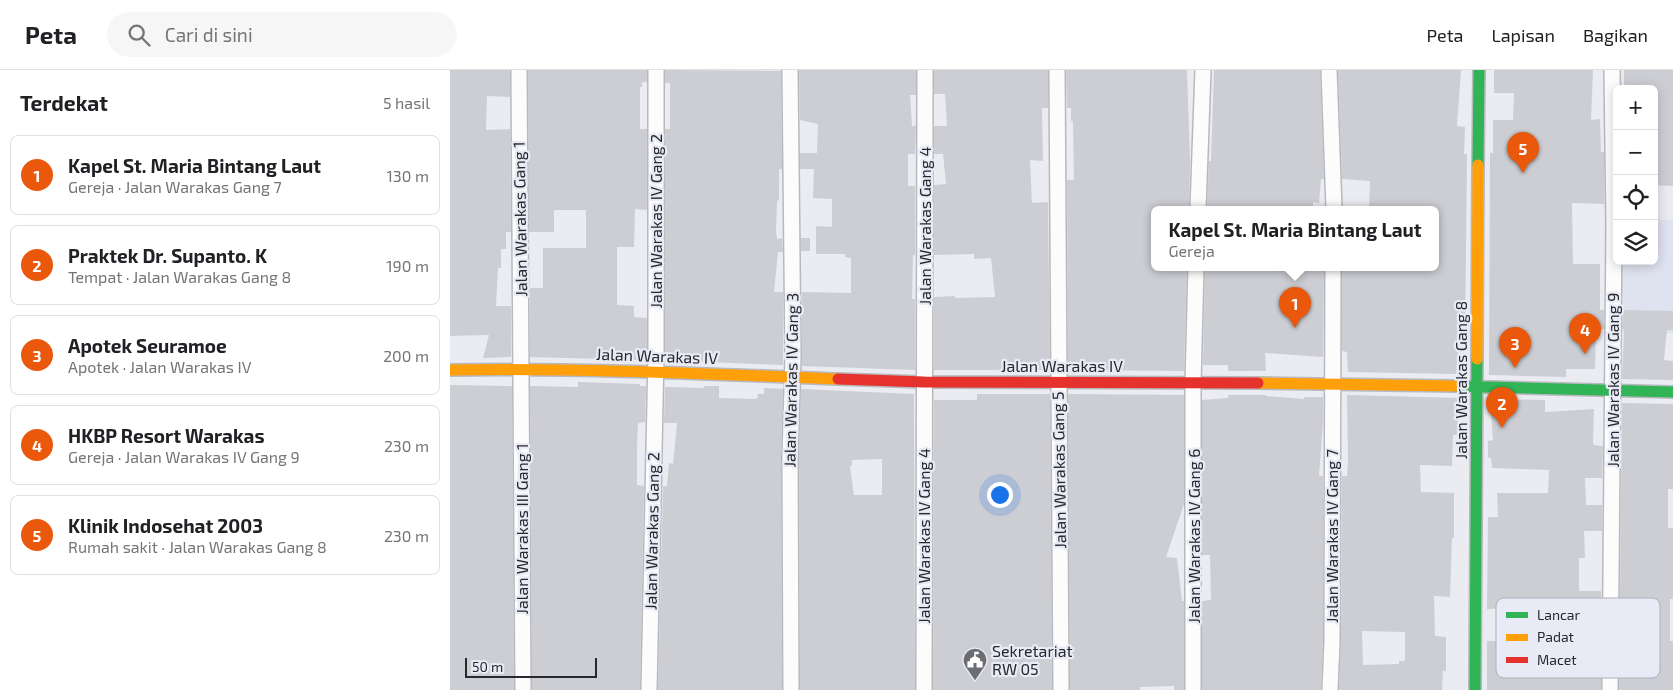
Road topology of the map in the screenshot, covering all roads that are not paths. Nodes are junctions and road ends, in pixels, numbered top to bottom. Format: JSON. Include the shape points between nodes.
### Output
{"nodes":[{"id":1,"x":519,"y":70,"type":"edge"},
{"id":2,"x":656,"y":70,"type":"edge"},
{"id":3,"x":790,"y":70,"type":"edge"},
{"id":4,"x":925,"y":70,"type":"edge"},
{"id":5,"x":1057,"y":70,"type":"edge"},
{"id":6,"x":1203,"y":70,"type":"edge"},
{"id":7,"x":1329,"y":70,"type":"edge"},
{"id":8,"x":1479,"y":70,"type":"edge"},
{"id":9,"x":1612,"y":70,"type":"edge"},
{"id":10,"x":1198,"y":206,"type":"edge"},
{"id":11,"x":1334,"y":206,"type":"edge"},
{"id":12,"x":1196,"y":271,"type":"edge"},
{"id":13,"x":1333,"y":271,"type":"edge"},
{"id":14,"x":522,"y":369,"type":"junction"},
{"id":15,"x":450,"y":370,"type":"edge"},
{"id":16,"x":655,"y":372,"type":"junction"},
{"id":17,"x":792,"y":378,"type":"junction"},
{"id":18,"x":924,"y":382,"type":"junction"},
{"id":19,"x":1058,"y":382,"type":"junction"},
{"id":20,"x":1193,"y":382,"type":"junction"},
{"id":21,"x":1333,"y":383,"type":"junction"},
{"id":22,"x":1477,"y":386,"type":"junction"},
{"id":23,"x":1613,"y":391,"type":"junction"},
{"id":24,"x":1673,"y":392,"type":"edge"},
{"id":25,"x":1611,"y":598,"type":"edge"},
{"id":26,"x":523,"y":690,"type":"edge"},
{"id":27,"x":650,"y":690,"type":"edge"},
{"id":28,"x":791,"y":690,"type":"edge"},
{"id":29,"x":924,"y":690,"type":"edge"},
{"id":30,"x":1061,"y":690,"type":"edge"},
{"id":31,"x":1193,"y":690,"type":"edge"},
{"id":32,"x":1330,"y":690,"type":"edge"},
{"id":33,"x":1475,"y":690,"type":"edge"}],
"edges":[{"from":1,"to":14,"type":"street","name":"Jalan Warakas Gang 1"},
{"from":2,"to":16,"type":"street","name":"Jalan Warakas IV Gang 2"},
{"from":3,"to":17,"type":"street","name":"Jalan Warakas IV Gang 3"},
{"from":4,"to":18,"type":"street","name":"Jalan Warakas Gang 4"},
{"from":5,"to":19,"type":"street","name":"Jalan Warakas Gang 5"},
{"from":6,"to":10,"type":"street"},
{"from":7,"to":11,"type":"street"},
{"from":8,"to":22,"type":"street","name":"Jalan Warakas Gang 8"},
{"from":9,"to":23,"type":"street","name":"Jalan Warakas IV Gang 9"},
{"from":12,"to":20,"type":"street","name":"Jalan Warakas IV Gang 6"},
{"from":13,"to":21,"type":"street","name":"Jalan Warakas IV Gang 7"},
{"from":14,"to":15,"type":"street","name":"Jalan Warakas IV"},
{"from":14,"to":16,"type":"street","name":"Jalan Warakas IV"},
{"from":14,"to":26,"type":"street","name":"Jalan Warakas III Gang 1"},
{"from":16,"to":17,"type":"street","name":"Jalan Warakas IV"},
{"from":16,"to":27,"type":"street","name":"Jalan Warakas Gang 2"},
{"from":17,"to":18,"type":"street","name":"Jalan Warakas IV"},
{"from":17,"to":28,"type":"street","name":"Jalan Warakas IV Gang 3"},
{"from":18,"to":19,"type":"street","name":"Jalan Warakas IV"},
{"from":18,"to":29,"type":"street","name":"Jalan Warakas IV Gang 4"},
{"from":19,"to":20,"type":"street","name":"Jalan Warakas IV"},
{"from":19,"to":30,"type":"street","name":"Jalan Warakas Gang 5"},
{"from":20,"to":21,"type":"street","name":"Jalan Warakas IV"},
{"from":20,"to":31,"type":"street","name":"Jalan Warakas IV Gang 6"},
{"from":21,"to":22,"type":"street","name":"Jalan Warakas IV"},
{"from":21,"to":32,"type":"street","name":"Jalan Warakas IV Gang 7"},
{"from":22,"to":23,"type":"street","name":"Jalan Warakas IV"},
{"from":22,"to":33,"type":"street","name":"Jalan Warakas Gang 8"},
{"from":23,"to":24,"type":"street","name":"Jalan Warakas IV"},
{"from":23,"to":25,"type":"street","name":"Jalan Warakas IV Gang 9"}]}
